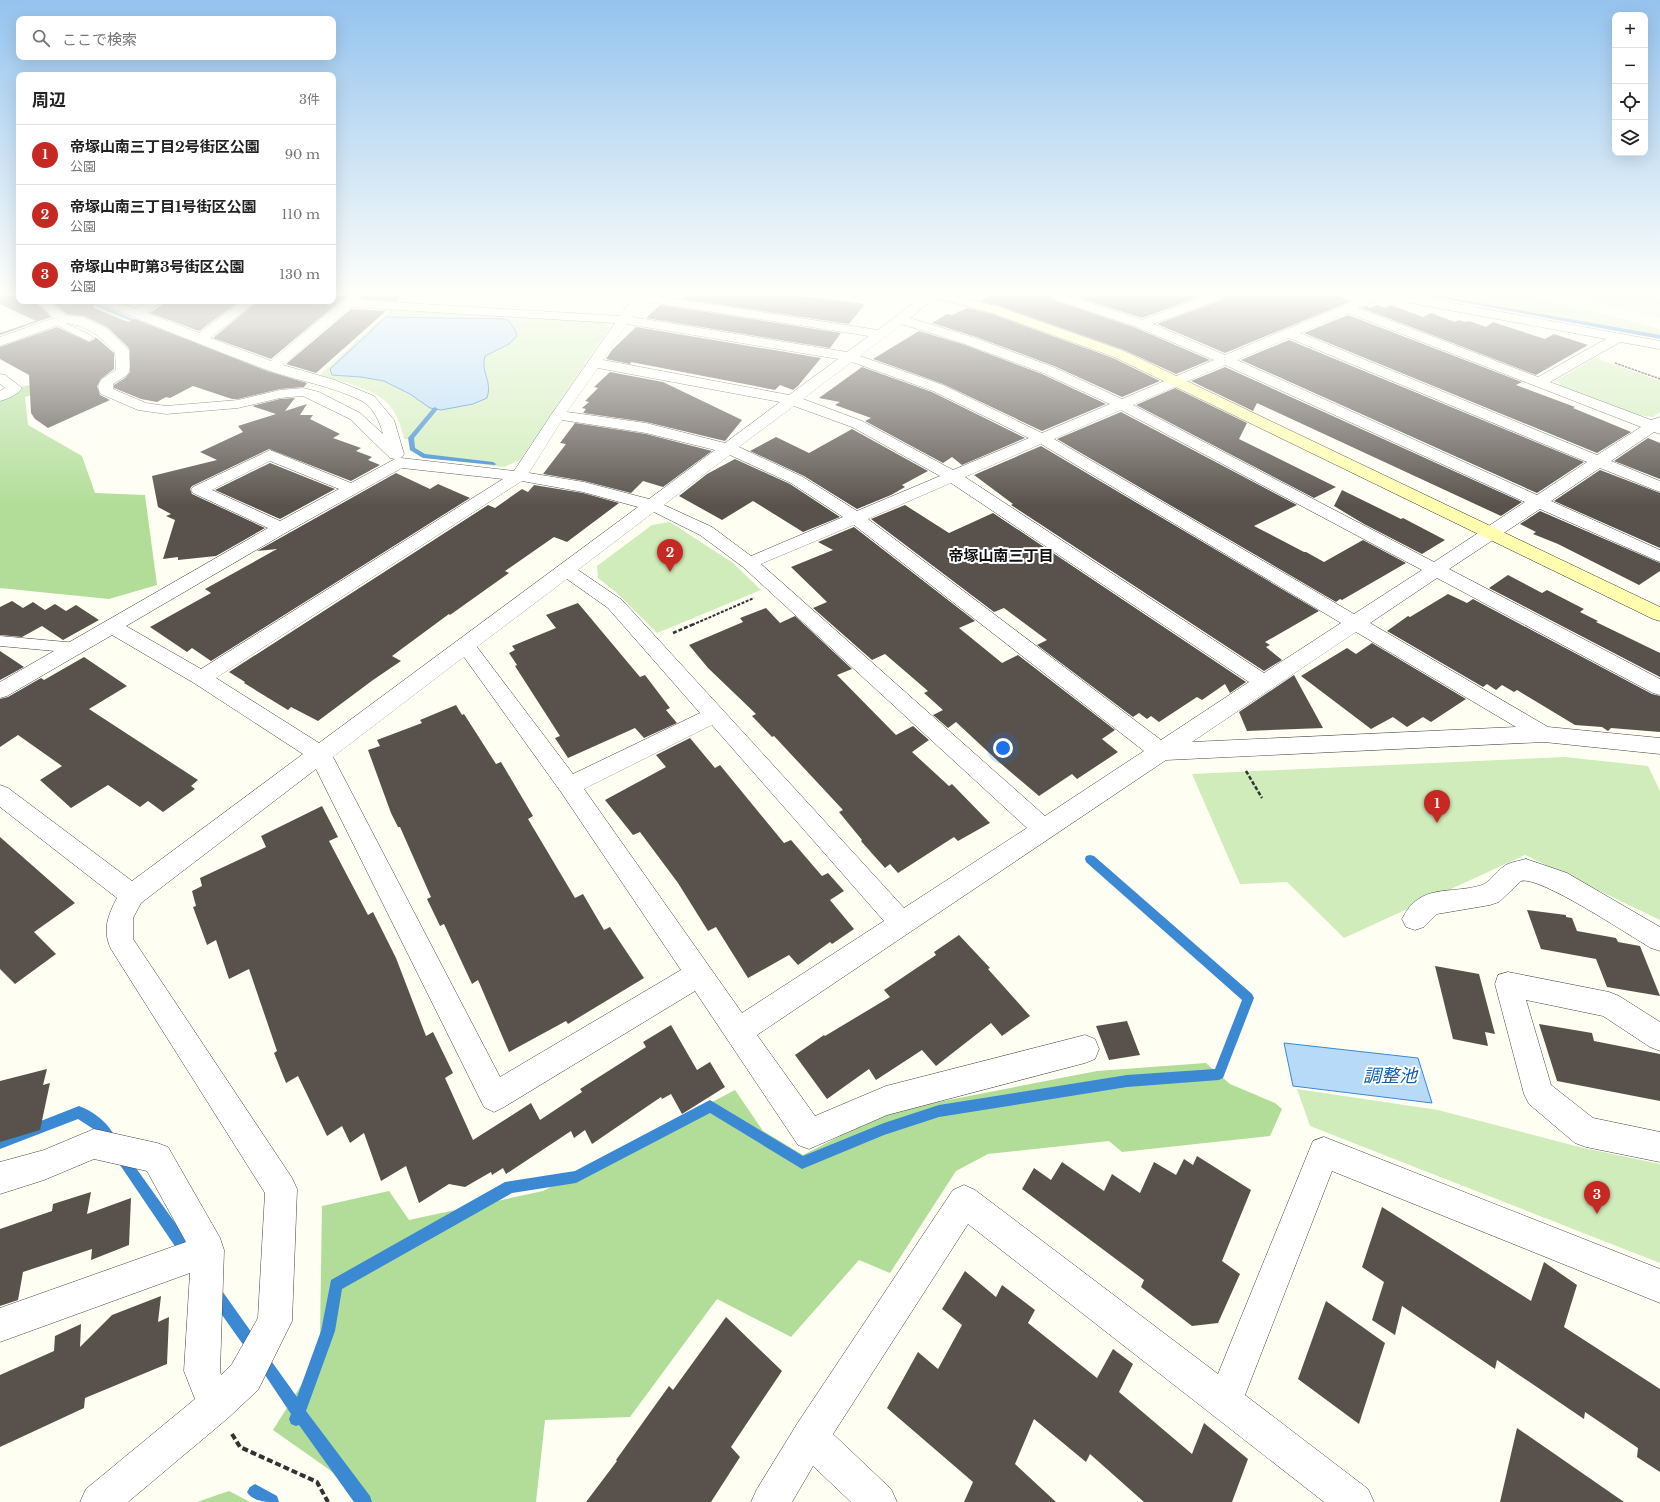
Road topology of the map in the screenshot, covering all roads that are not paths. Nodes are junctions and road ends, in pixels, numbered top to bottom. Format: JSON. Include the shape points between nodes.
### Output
{"nodes":[{"id":1,"x":123,"y":366,"type":"edge"},
{"id":2,"x":273,"y":366,"type":"edge"},
{"id":3,"x":593,"y":366,"type":"edge"},
{"id":4,"x":611,"y":366,"type":"edge"},
{"id":5,"x":838,"y":366,"type":"edge"},
{"id":6,"x":876,"y":366,"type":"edge"},
{"id":7,"x":1037,"y":366,"type":"edge"},
{"id":8,"x":1144,"y":366,"type":"edge"},
{"id":9,"x":1211,"y":366,"type":"edge"},
{"id":10,"x":1239,"y":366,"type":"edge"},
{"id":11,"x":1368,"y":366,"type":"edge"},
{"id":12,"x":1498,"y":366,"type":"edge"},
{"id":13,"x":1568,"y":366,"type":"edge"},
{"id":14,"x":0,"y":378,"type":"edge"},
{"id":15,"x":1174,"y":381,"type":"junction"},
{"id":16,"x":1539,"y":382,"type":"junction"},
{"id":17,"x":0,"y":397,"type":"edge"},
{"id":18,"x":792,"y":400,"type":"junction"},
{"id":19,"x":1121,"y":404,"type":"junction"},
{"id":20,"x":558,"y":416,"type":"junction"},
{"id":21,"x":1658,"y":425,"type":"edge"},
{"id":22,"x":1041,"y":438,"type":"junction"},
{"id":23,"x":728,"y":448,"type":"junction"},
{"id":24,"x":397,"y":459,"type":"junction"},
{"id":25,"x":1599,"y":462,"type":"junction"},
{"id":26,"x":519,"y":476,"type":"junction"},
{"id":27,"x":952,"y":476,"type":"junction"},
{"id":28,"x":1660,"y":487,"type":"edge"},
{"id":29,"x":352,"y":489,"type":"junction"},
{"id":30,"x":1538,"y":502,"type":"junction"},
{"id":31,"x":652,"y":505,"type":"junction"},
{"id":32,"x":855,"y":518,"type":"junction"},
{"id":33,"x":281,"y":528,"type":"junction"},
{"id":34,"x":1492,"y":533,"type":"junction"},
{"id":35,"x":1660,"y":557,"type":"edge"},
{"id":36,"x":749,"y":562,"type":"junction"},
{"id":37,"x":566,"y":570,"type":"junction"},
{"id":38,"x":1436,"y":570,"type":"junction"},
{"id":39,"x":1660,"y":615,"type":"edge"},
{"id":40,"x":1355,"y":623,"type":"junction"},
{"id":41,"x":113,"y":627,"type":"junction"},
{"id":42,"x":0,"y":641,"type":"edge"},
{"id":43,"x":465,"y":645,"type":"junction"},
{"id":44,"x":77,"y":648,"type":"junction"},
{"id":45,"x":201,"y":678,"type":"junction"},
{"id":46,"x":1265,"y":683,"type":"junction"},
{"id":47,"x":1660,"y":688,"type":"edge"},
{"id":48,"x":0,"y":691,"type":"edge"},
{"id":49,"x":714,"y":715,"type":"junction"},
{"id":50,"x":1544,"y":734,"type":"junction"},
{"id":51,"x":1660,"y":746,"type":"edge"},
{"id":52,"x":1160,"y":752,"type":"junction"},
{"id":53,"x":320,"y":754,"type":"junction"},
{"id":54,"x":569,"y":786,"type":"junction"},
{"id":55,"x":0,"y":794,"type":"edge"},
{"id":56,"x":1044,"y":829,"type":"junction"},
{"id":57,"x":132,"y":895,"type":"junction"},
{"id":58,"x":1415,"y":919,"type":"dead end"},
{"id":59,"x":902,"y":924,"type":"junction"},
{"id":60,"x":1660,"y":940,"type":"edge"},
{"id":61,"x":699,"y":974,"type":"junction"},
{"id":62,"x":738,"y":1032,"type":"junction"},
{"id":63,"x":1660,"y":1038,"type":"edge"},
{"id":64,"x":1085,"y":1049,"type":"dead end"},
{"id":65,"x":1660,"y":1147,"type":"edge"},
{"id":66,"x":0,"y":1178,"type":"edge"},
{"id":67,"x":208,"y":1250,"type":"junction"},
{"id":68,"x":1660,"y":1286,"type":"edge"},
{"id":69,"x":0,"y":1325,"type":"edge"},
{"id":70,"x":1224,"y":1402,"type":"junction"},
{"id":71,"x":215,"y":1405,"type":"junction"},
{"id":72,"x":810,"y":1437,"type":"junction"},
{"id":73,"x":99,"y":1502,"type":"edge"},
{"id":74,"x":770,"y":1502,"type":"edge"},
{"id":75,"x":878,"y":1502,"type":"edge"},
{"id":76,"x":1355,"y":1502,"type":"edge"}],
"edges":[{"from":1,"to":24,"type":"street","via":[[123,372],[106,382],[106,391],[143,408],[205,408],[238,404],[280,394],[303,392],[314,395],[355,416]]},
{"from":2,"to":24,"type":"street","via":[[330,382],[369,399],[387,420]]},
{"from":3,"to":20,"type":"street"},
{"from":4,"to":18,"type":"street"},
{"from":5,"to":18,"type":"street"},
{"from":6,"to":22,"type":"street","via":[[938,388]]},
{"from":7,"to":19,"type":"street"},
{"from":8,"to":15,"type":"street"},
{"from":9,"to":15,"type":"street"},
{"from":10,"to":30,"type":"street"},
{"from":11,"to":25,"type":"street"},
{"from":12,"to":16,"type":"street"},
{"from":13,"to":16,"type":"street"},
{"from":14,"to":17,"type":"street","via":[[15,388]]},
{"from":15,"to":19,"type":"street"},
{"from":15,"to":34,"type":"street"},
{"from":16,"to":21,"type":"street"},
{"from":18,"to":23,"type":"street"},
{"from":18,"to":27,"type":"street","via":[[857,424]]},
{"from":19,"to":22,"type":"street"},
{"from":19,"to":38,"type":"street"},
{"from":20,"to":23,"type":"street","via":[[646,428]]},
{"from":20,"to":26,"type":"street"},
{"from":21,"to":25,"type":"street"},
{"from":22,"to":27,"type":"street"},
{"from":22,"to":40,"type":"street"},
{"from":23,"to":31,"type":"street"},
{"from":23,"to":32,"type":"street","via":[[797,480]]},
{"from":24,"to":26,"type":"street"},
{"from":24,"to":29,"type":"street"},
{"from":25,"to":28,"type":"street"},
{"from":25,"to":30,"type":"street"},
{"from":26,"to":31,"type":"street","via":[[584,487]]},
{"from":26,"to":45,"type":"street"},
{"from":27,"to":32,"type":"street"},
{"from":27,"to":46,"type":"street"},
{"from":29,"to":33,"type":"street"},
{"from":29,"to":33,"type":"street","via":[[270,455],[199,490]]},
{"from":30,"to":34,"type":"street"},
{"from":30,"to":35,"type":"street"},
{"from":31,"to":36,"type":"street","via":[[706,531]]},
{"from":31,"to":37,"type":"street"},
{"from":32,"to":36,"type":"street"},
{"from":32,"to":52,"type":"street"},
{"from":33,"to":41,"type":"street"},
{"from":34,"to":38,"type":"street"},
{"from":34,"to":39,"type":"street"},
{"from":36,"to":56,"type":"street"},
{"from":37,"to":43,"type":"street"},
{"from":37,"to":49,"type":"street","via":[[614,604]]},
{"from":38,"to":40,"type":"street"},
{"from":38,"to":47,"type":"street"},
{"from":40,"to":46,"type":"street"},
{"from":40,"to":50,"type":"street"},
{"from":41,"to":44,"type":"street"},
{"from":41,"to":45,"type":"street"},
{"from":42,"to":44,"type":"lane"},
{"from":43,"to":53,"type":"street"},
{"from":43,"to":54,"type":"street"},
{"from":44,"to":48,"type":"street"},
{"from":45,"to":53,"type":"street"},
{"from":46,"to":52,"type":"street"},
{"from":49,"to":54,"type":"street"},
{"from":49,"to":59,"type":"street"},
{"from":50,"to":51,"type":"street"},
{"from":50,"to":52,"type":"street"},
{"from":52,"to":56,"type":"street"},
{"from":53,"to":57,"type":"street"},
{"from":53,"to":61,"type":"street","via":[[494,1097]]},
{"from":54,"to":61,"type":"street"},
{"from":55,"to":57,"type":"street"},
{"from":56,"to":59,"type":"street"},
{"from":57,"to":71,"type":"street","via":[[120,918],[120,941],[281,1189],[275,1321],[245,1377]]},
{"from":58,"to":60,"type":"street","via":[[1430,904],[1490,894],[1513,873],[1526,869],[1558,880]]},
{"from":59,"to":62,"type":"street"},
{"from":61,"to":62,"type":"street"},
{"from":62,"to":64,"type":"street","via":[[809,1134],[886,1101]]},
{"from":63,"to":65,"type":"street","via":[[1609,1004],[1508,984],[1540,1094],[1586,1132]]},
{"from":66,"to":67,"type":"street","via":[[44,1165],[94,1144],[157,1158]]},
{"from":67,"to":69,"type":"street"},
{"from":67,"to":71,"type":"street","via":[[202,1371]]},
{"from":68,"to":70,"type":"street","via":[[1324,1152]]},
{"from":70,"to":72,"type":"street","via":[[964,1201]]},
{"from":70,"to":76,"type":"street"},
{"from":71,"to":73,"type":"street"},
{"from":72,"to":74,"type":"street"},
{"from":72,"to":75,"type":"street"}]}
